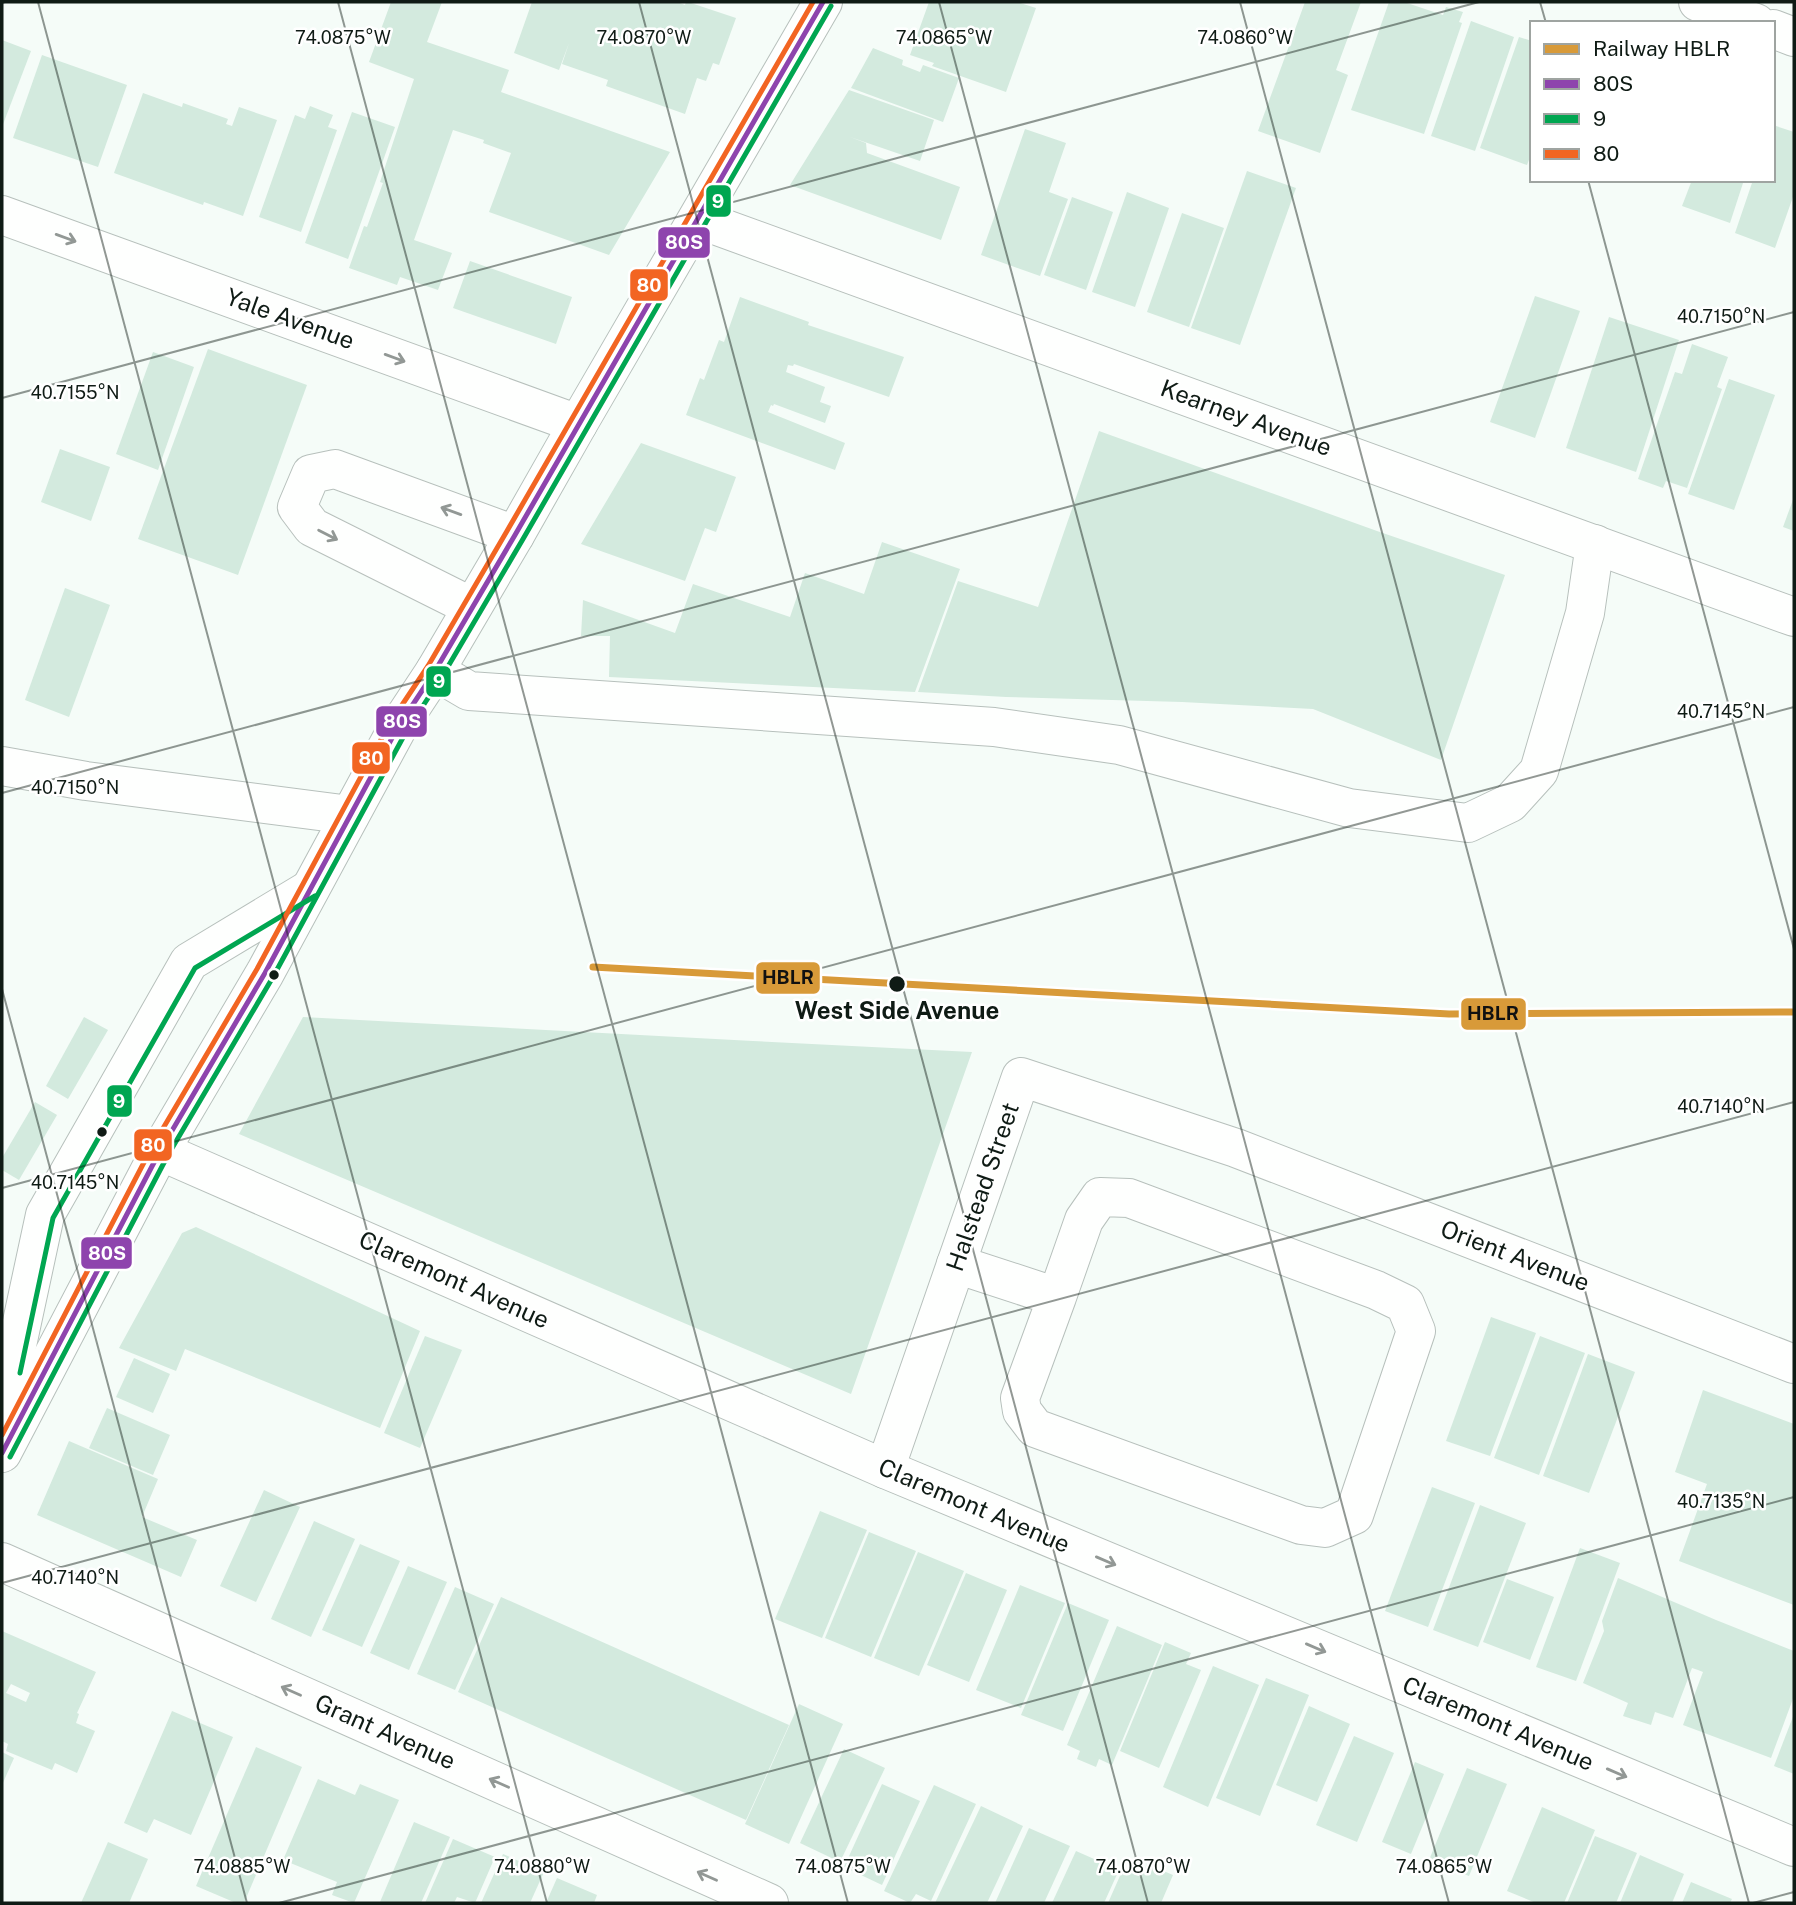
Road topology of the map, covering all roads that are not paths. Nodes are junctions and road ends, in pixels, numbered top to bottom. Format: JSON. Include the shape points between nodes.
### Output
{"nodes":[{"id":1,"x":823,"y":2,"type":"edge"},
{"id":2,"x":1698,"y":2,"type":"edge"},
{"id":3,"x":1750,"y":21,"type":"edge"},
{"id":4,"x":1775,"y":30,"type":"edge"},
{"id":5,"x":1794,"y":37,"type":"edge"},
{"id":6,"x":2,"y":215,"type":"edge"},
{"id":7,"x":698,"y":219,"type":"junction"},
{"id":8,"x":578,"y":424,"type":"junction"},
{"id":9,"x":515,"y":535,"type":"junction"},
{"id":10,"x":1595,"y":544,"type":"junction"},
{"id":11,"x":472,"y":607,"type":"junction"},
{"id":12,"x":1794,"y":617,"type":"edge"},
{"id":13,"x":435,"y":671,"type":"junction"},
{"id":14,"x":2,"y":766,"type":"edge"},
{"id":15,"x":350,"y":815,"type":"junction"},
{"id":16,"x":310,"y":889,"type":"junction"},
{"id":17,"x":1236,"y":1148,"type":"joint"},
{"id":18,"x":160,"y":1151,"type":"junction"},
{"id":19,"x":956,"y":1264,"type":"junction"},
{"id":20,"x":1057,"y":1297,"type":"junction"},
{"id":21,"x":21,"y":1358,"type":"edge"},
{"id":22,"x":1794,"y":1364,"type":"edge"},
{"id":23,"x":2,"y":1415,"type":"edge"},
{"id":24,"x":2,"y":1453,"type":"edge"},
{"id":25,"x":885,"y":1469,"type":"junction"},
{"id":26,"x":2,"y":1562,"type":"edge"},
{"id":27,"x":1794,"y":1847,"type":"edge"},
{"id":28,"x":769,"y":1903,"type":"edge"}],
"edges":[{"from":1,"to":7,"type":"street"},
{"from":2,"to":3,"type":"street"},
{"from":4,"to":5,"type":"street"},
{"from":6,"to":8,"type":"street","name":"Yale Avenue","one_way":true},
{"from":7,"to":8,"type":"street"},
{"from":7,"to":10,"type":"street","name":"Kearney Avenue"},
{"from":8,"to":9,"type":"street"},
{"from":9,"to":11,"type":"street"},
{"from":9,"to":11,"type":"street","one_way":true,"via":[[335,469],[311,474],[297,507],[312,527]]},
{"from":10,"to":12,"type":"street","name":"Kearney Avenue"},
{"from":10,"to":13,"type":"street","via":[[1585,613],[1539,771],[1510,803],[1468,823],[1349,808],[1119,745],[994,727],[469,691]]},
{"from":11,"to":13,"type":"street"},
{"from":13,"to":15,"type":"street"},
{"from":14,"to":15,"type":"street"},
{"from":15,"to":16,"type":"street"},
{"from":16,"to":18,"type":"street"},
{"from":16,"to":21,"type":"street","via":[[189,962],[45,1215]]},
{"from":17,"to":19,"type":"street","name":"Halstead Street","via":[[1021,1077]]},
{"from":17,"to":22,"type":"street","name":"Orient Avenue"},
{"from":18,"to":21,"type":"street"},
{"from":18,"to":25,"type":"street","name":"Claremont Avenue"},
{"from":19,"to":20,"type":"street"},
{"from":19,"to":25,"type":"street","name":"Halstead Street"},
{"from":20,"to":20,"type":"street","via":[[1020,1398],[1022,1411],[1035,1428],[1301,1525],[1325,1528],[1354,1515],[1416,1331],[1405,1304],[1129,1198],[1100,1197],[1084,1220]]},
{"from":21,"to":23,"type":"street"},
{"from":21,"to":24,"type":"street"},
{"from":25,"to":27,"type":"street","name":"Claremont Avenue","one_way":true},
{"from":28,"to":26,"type":"street","name":"Grant Avenue","one_way":true}]}
